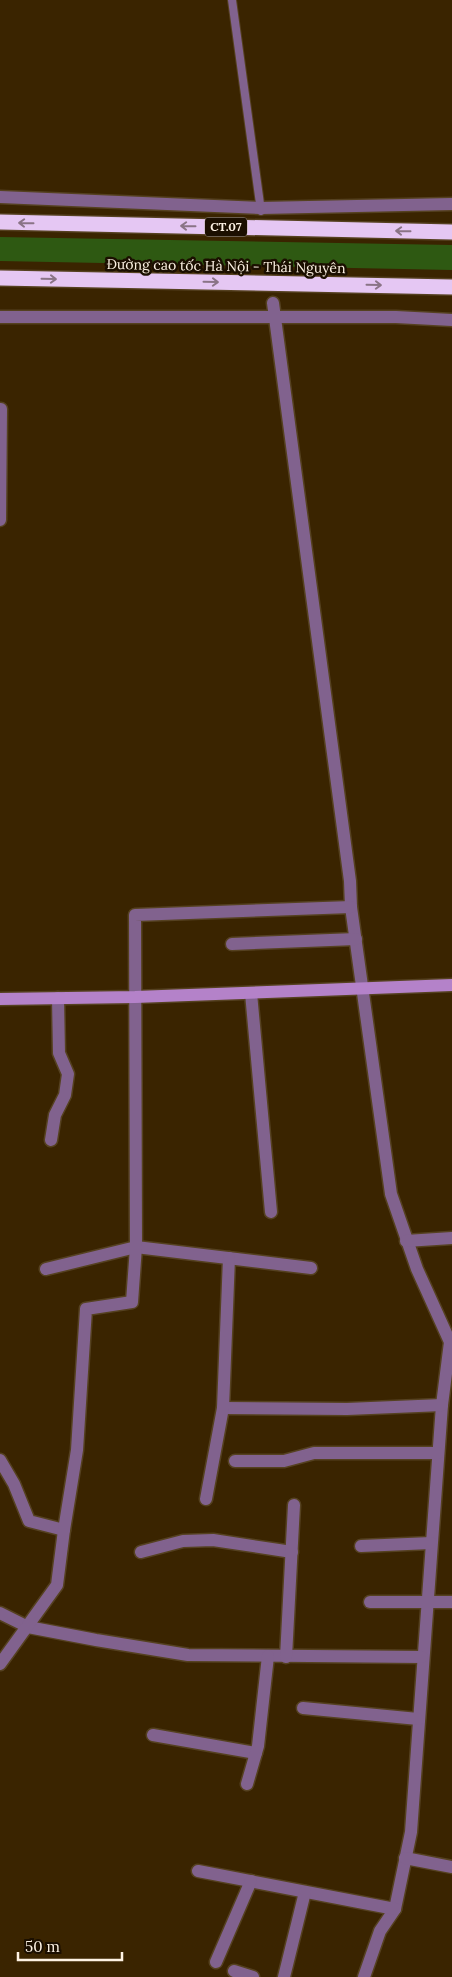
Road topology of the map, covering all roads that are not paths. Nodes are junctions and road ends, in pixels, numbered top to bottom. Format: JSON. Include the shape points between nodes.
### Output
{"nodes":[{"id":1,"x":232,"y":0,"type":"edge"},
{"id":2,"x":0,"y":197,"type":"edge"},
{"id":3,"x":452,"y":204,"type":"edge"},
{"id":4,"x":261,"y":210,"type":"junction"},
{"id":5,"x":0,"y":222,"type":"edge"},
{"id":6,"x":452,"y":232,"type":"edge"},
{"id":7,"x":0,"y":278,"type":"edge"},
{"id":8,"x":452,"y":287,"type":"edge"},
{"id":9,"x":273,"y":303,"type":"dead end"},
{"id":10,"x":0,"y":317,"type":"edge"},
{"id":11,"x":275,"y":318,"type":"junction"},
{"id":12,"x":452,"y":320,"type":"edge"},
{"id":13,"x":0,"y":408,"type":"edge"},
{"id":14,"x":0,"y":520,"type":"edge"},
{"id":15,"x":351,"y":907,"type":"junction"},
{"id":16,"x":356,"y":939,"type":"junction"},
{"id":17,"x":232,"y":944,"type":"dead end"},
{"id":18,"x":452,"y":986,"type":"edge"},
{"id":19,"x":363,"y":990,"type":"junction"},
{"id":20,"x":251,"y":993,"type":"junction"},
{"id":21,"x":135,"y":997,"type":"junction"},
{"id":22,"x":58,"y":998,"type":"junction"},
{"id":23,"x":0,"y":999,"type":"edge"},
{"id":24,"x":51,"y":1140,"type":"dead end"},
{"id":25,"x":271,"y":1212,"type":"dead end"},
{"id":26,"x":452,"y":1238,"type":"edge"},
{"id":27,"x":406,"y":1241,"type":"junction"},
{"id":28,"x":136,"y":1247,"type":"junction"},
{"id":29,"x":228,"y":1258,"type":"junction"},
{"id":30,"x":311,"y":1268,"type":"dead end"},
{"id":31,"x":46,"y":1269,"type":"dead end"},
{"id":32,"x":442,"y":1405,"type":"junction"},
{"id":33,"x":223,"y":1408,"type":"junction"},
{"id":34,"x":438,"y":1453,"type":"junction"},
{"id":35,"x":0,"y":1460,"type":"edge"},
{"id":36,"x":235,"y":1461,"type":"dead end"},
{"id":37,"x":206,"y":1499,"type":"dead end"},
{"id":38,"x":294,"y":1505,"type":"dead end"},
{"id":39,"x":64,"y":1530,"type":"junction"},
{"id":40,"x":431,"y":1543,"type":"junction"},
{"id":41,"x":361,"y":1546,"type":"dead end"},
{"id":42,"x":141,"y":1552,"type":"dead end"},
{"id":43,"x":292,"y":1552,"type":"junction"},
{"id":44,"x":427,"y":1601,"type":"junction"},
{"id":45,"x":370,"y":1602,"type":"dead end"},
{"id":46,"x":452,"y":1602,"type":"edge"},
{"id":47,"x":0,"y":1613,"type":"edge"},
{"id":48,"x":28,"y":1627,"type":"junction"},
{"id":49,"x":268,"y":1656,"type":"junction"},
{"id":50,"x":286,"y":1656,"type":"junction"},
{"id":51,"x":422,"y":1657,"type":"junction"},
{"id":52,"x":0,"y":1664,"type":"edge"},
{"id":53,"x":303,"y":1708,"type":"dead end"},
{"id":54,"x":418,"y":1719,"type":"junction"},
{"id":55,"x":153,"y":1735,"type":"dead end"},
{"id":56,"x":256,"y":1753,"type":"junction"},
{"id":57,"x":247,"y":1784,"type":"dead end"},
{"id":58,"x":406,"y":1858,"type":"junction"},
{"id":59,"x":452,"y":1867,"type":"edge"},
{"id":60,"x":198,"y":1871,"type":"dead end"},
{"id":61,"x":251,"y":1881,"type":"junction"},
{"id":62,"x":305,"y":1892,"type":"junction"},
{"id":63,"x":395,"y":1910,"type":"junction"},
{"id":64,"x":216,"y":1962,"type":"dead end"},
{"id":65,"x":234,"y":1971,"type":"dead end"},
{"id":66,"x":254,"y":1977,"type":"edge"},
{"id":67,"x":284,"y":1977,"type":"edge"},
{"id":68,"x":364,"y":1977,"type":"edge"}],
"edges":[{"from":1,"to":4,"type":"lane"},
{"from":2,"to":4,"type":"street"},
{"from":3,"to":4,"type":"street"},
{"from":6,"to":5,"type":"highway","number":"CT.07","one_way":true},
{"from":7,"to":8,"type":"highway","name":"Đường cao tốc Hà Nội - Thái Nguyên","one_way":true},
{"from":9,"to":11,"type":"street"},
{"from":10,"to":11,"type":"street"},
{"from":11,"to":12,"type":"street"},
{"from":11,"to":15,"type":"street"},
{"from":13,"to":14,"type":"street"},
{"from":15,"to":16,"type":"street"},
{"from":15,"to":21,"type":"street","via":[[135,916]]},
{"from":16,"to":17,"type":"street"},
{"from":16,"to":19,"type":"street"},
{"from":18,"to":19,"type":"street"},
{"from":19,"to":20,"type":"street"},
{"from":19,"to":27,"type":"street","via":[[392,1194]]},
{"from":20,"to":21,"type":"street"},
{"from":20,"to":25,"type":"street"},
{"from":21,"to":22,"type":"street"},
{"from":21,"to":28,"type":"street"},
{"from":22,"to":23,"type":"street"},
{"from":22,"to":24,"type":"street","via":[[59,1053],[68,1074]]},
{"from":26,"to":27,"type":"street"},
{"from":27,"to":32,"type":"street","via":[[450,1342]]},
{"from":28,"to":29,"type":"street"},
{"from":28,"to":31,"type":"street"},
{"from":28,"to":39,"type":"street","via":[[132,1302],[86,1309],[77,1450]]},
{"from":29,"to":30,"type":"street"},
{"from":29,"to":33,"type":"street"},
{"from":32,"to":33,"type":"street","via":[[348,1409]]},
{"from":32,"to":34,"type":"street"},
{"from":33,"to":37,"type":"street"},
{"from":34,"to":36,"type":"street","via":[[314,1453],[284,1461]]},
{"from":34,"to":40,"type":"street"},
{"from":35,"to":39,"type":"street","via":[[29,1520]]},
{"from":38,"to":43,"type":"street"},
{"from":39,"to":48,"type":"street","via":[[57,1585]]},
{"from":40,"to":41,"type":"street"},
{"from":40,"to":44,"type":"street"},
{"from":42,"to":43,"type":"street","via":[[182,1541],[213,1540]]},
{"from":43,"to":50,"type":"street"},
{"from":44,"to":45,"type":"street"},
{"from":44,"to":46,"type":"street"},
{"from":44,"to":51,"type":"street"},
{"from":47,"to":48,"type":"street"},
{"from":48,"to":49,"type":"street","via":[[188,1655]]},
{"from":48,"to":52,"type":"street"},
{"from":49,"to":50,"type":"street"},
{"from":49,"to":56,"type":"street"},
{"from":50,"to":51,"type":"street"},
{"from":51,"to":54,"type":"street"},
{"from":53,"to":54,"type":"street"},
{"from":54,"to":58,"type":"street","via":[[411,1832]]},
{"from":55,"to":56,"type":"street"},
{"from":56,"to":57,"type":"street"},
{"from":58,"to":59,"type":"street"},
{"from":58,"to":63,"type":"street"},
{"from":60,"to":61,"type":"street"},
{"from":61,"to":62,"type":"street"},
{"from":61,"to":64,"type":"street"},
{"from":62,"to":63,"type":"street"},
{"from":62,"to":67,"type":"street"},
{"from":63,"to":68,"type":"street","via":[[380,1931]]},
{"from":65,"to":66,"type":"street"}]}
